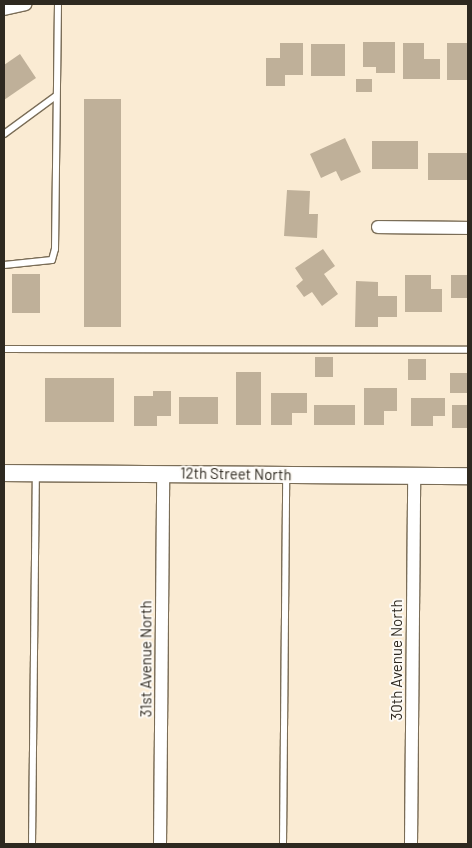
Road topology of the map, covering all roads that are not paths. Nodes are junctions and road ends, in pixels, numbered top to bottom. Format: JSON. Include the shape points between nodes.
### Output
{"nodes":[{"id":1,"x":25,"y":4,"type":"edge"},
{"id":2,"x":58,"y":4,"type":"edge"},
{"id":3,"x":4,"y":9,"type":"edge"},
{"id":4,"x":56,"y":96,"type":"junction"},
{"id":5,"x":4,"y":134,"type":"edge"},
{"id":6,"x":378,"y":227,"type":"dead end"},
{"id":7,"x":468,"y":228,"type":"edge"},
{"id":8,"x":4,"y":265,"type":"edge"},
{"id":9,"x":4,"y":349,"type":"edge"},
{"id":10,"x":468,"y":350,"type":"edge"},
{"id":11,"x":4,"y":473,"type":"edge"},
{"id":12,"x":36,"y":473,"type":"junction"},
{"id":13,"x":164,"y":473,"type":"junction"},
{"id":14,"x":286,"y":474,"type":"junction"},
{"id":15,"x":414,"y":476,"type":"junction"},
{"id":16,"x":468,"y":476,"type":"edge"},
{"id":17,"x":32,"y":844,"type":"edge"},
{"id":18,"x":160,"y":844,"type":"edge"},
{"id":19,"x":282,"y":844,"type":"edge"},
{"id":20,"x":411,"y":844,"type":"edge"}],
"edges":[{"from":1,"to":3,"type":"street"},
{"from":2,"to":4,"type":"lane"},
{"from":4,"to":5,"type":"lane"},
{"from":4,"to":8,"type":"lane","via":[[55,249],[52,260]]},
{"from":6,"to":7,"type":"street"},
{"from":9,"to":10,"type":"lane"},
{"from":11,"to":12,"type":"street","name":"12th Street North"},
{"from":12,"to":13,"type":"street","name":"12th Street North"},
{"from":12,"to":17,"type":"lane"},
{"from":13,"to":14,"type":"street","name":"12th Street North"},
{"from":13,"to":18,"type":"street","name":"31st Avenue North"},
{"from":14,"to":15,"type":"street","name":"12th Street North"},
{"from":14,"to":19,"type":"lane"},
{"from":15,"to":16,"type":"street","name":"12th Street North"},
{"from":15,"to":20,"type":"street","name":"30th Avenue North"}]}
